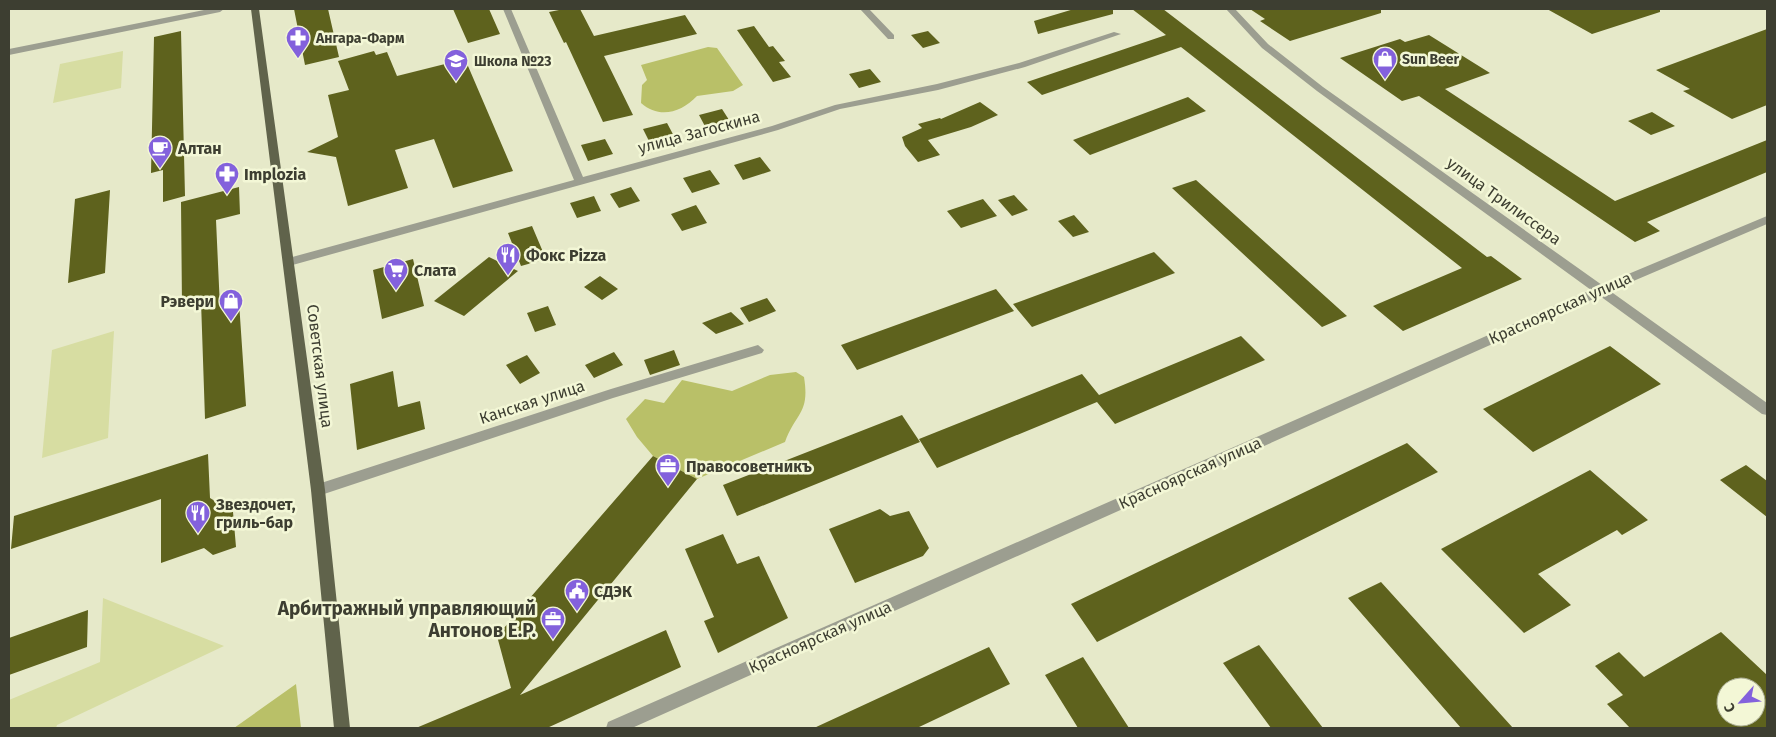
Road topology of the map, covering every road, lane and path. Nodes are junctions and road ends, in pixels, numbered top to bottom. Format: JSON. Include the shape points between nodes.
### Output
{"nodes":[{"id":1,"x":220,"y":9,"type":"edge"},
{"id":2,"x":255,"y":9,"type":"edge"},
{"id":3,"x":507,"y":9,"type":"edge"},
{"id":4,"x":864,"y":9,"type":"edge"},
{"id":5,"x":1230,"y":9,"type":"edge"},
{"id":6,"x":1117,"y":34,"type":"dead end"},
{"id":7,"x":891,"y":37,"type":"dead end"},
{"id":8,"x":9,"y":52,"type":"edge"},
{"id":9,"x":580,"y":182,"type":"junction"},
{"id":10,"x":1767,"y":220,"type":"edge"},
{"id":11,"x":289,"y":262,"type":"junction"},
{"id":12,"x":1600,"y":291,"type":"junction"},
{"id":13,"x":758,"y":350,"type":"dead end"},
{"id":14,"x":1767,"y":410,"type":"edge"},
{"id":15,"x":318,"y":490,"type":"junction"},
{"id":16,"x":342,"y":728,"type":"edge"},
{"id":17,"x":614,"y":728,"type":"edge"}],
"edges":[{"from":1,"to":8,"type":"street"},
{"from":2,"to":11,"type":"main road","name":"Советская улица"},
{"from":3,"to":9,"type":"street"},
{"from":4,"to":7,"type":"street"},
{"from":5,"to":12,"type":"street","name":"улица Трилиссера","via":[[1265,46],[1320,89]]},
{"from":6,"to":9,"type":"street","name":"улица Загоскина","via":[[1022,65],[938,87],[838,106],[775,128]]},
{"from":9,"to":11,"type":"street","name":"улица Загоскина"},
{"from":10,"to":12,"type":"street","name":"Красноярская улица"},
{"from":11,"to":15,"type":"main road","name":"Советская улица"},
{"from":12,"to":14,"type":"street","name":"улица Трилиссера"},
{"from":12,"to":17,"type":"street","name":"Красноярская улица"},
{"from":13,"to":15,"type":"street","name":"Канская улица"},
{"from":15,"to":16,"type":"main road","name":"Советская улица"}]}
